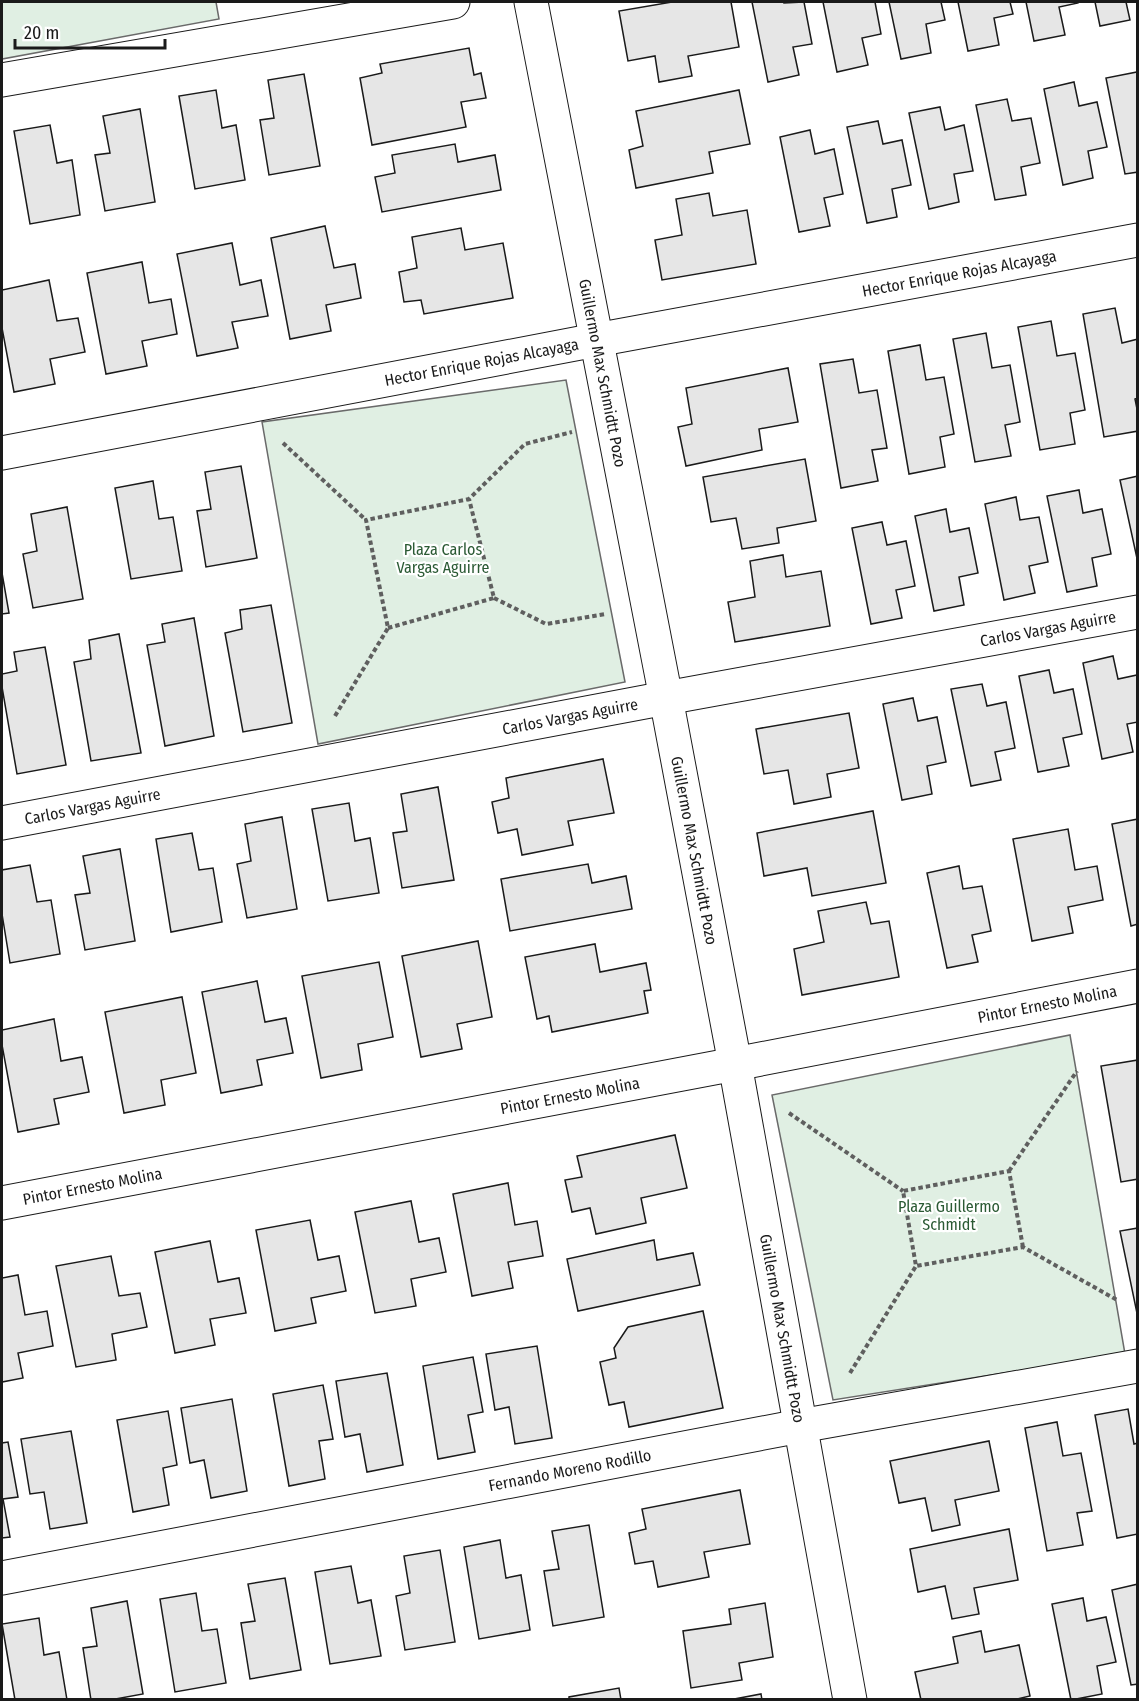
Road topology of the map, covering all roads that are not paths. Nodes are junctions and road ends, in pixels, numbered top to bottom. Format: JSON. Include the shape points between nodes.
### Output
{"nodes":[{"id":1,"x":453,"y":2,"type":"edge"},
{"id":2,"x":531,"y":2,"type":"edge"},
{"id":3,"x":2,"y":80,"type":"edge"},
{"id":4,"x":1137,"y":240,"type":"edge"},
{"id":5,"x":596,"y":340,"type":"junction"},
{"id":6,"x":2,"y":453,"type":"edge"},
{"id":7,"x":1137,"y":612,"type":"edge"},
{"id":8,"x":666,"y":698,"type":"junction"},
{"id":9,"x":2,"y":823,"type":"edge"},
{"id":10,"x":1137,"y":986,"type":"edge"},
{"id":11,"x":735,"y":1064,"type":"junction"},
{"id":12,"x":2,"y":1203,"type":"edge"},
{"id":13,"x":1137,"y":1366,"type":"edge"},
{"id":14,"x":800,"y":1426,"type":"junction"},
{"id":15,"x":2,"y":1578,"type":"edge"},
{"id":16,"x":850,"y":1700,"type":"edge"}],
"edges":[{"from":1,"to":3,"type":"street"},
{"from":2,"to":5,"type":"street","name":"Guillermo Max Schmidtt Pozo"},
{"from":4,"to":5,"type":"street","name":"Hector Enrique Rojas Alcayaga"},
{"from":5,"to":6,"type":"street","name":"Hector Enrique Rojas Alcayaga"},
{"from":5,"to":8,"type":"street","name":"Guillermo Max Schmidtt Pozo"},
{"from":7,"to":8,"type":"street","name":"Carlos Vargas Aguirre"},
{"from":8,"to":9,"type":"street","name":"Carlos Vargas Aguirre"},
{"from":8,"to":11,"type":"street","name":"Guillermo Max Schmidtt Pozo"},
{"from":10,"to":11,"type":"street","name":"Pintor Ernesto Molina"},
{"from":11,"to":12,"type":"street","name":"Pintor Ernesto Molina"},
{"from":11,"to":14,"type":"street","name":"Guillermo Max Schmidtt Pozo"},
{"from":13,"to":14,"type":"street","name":"Fernando Moreno Rodillo"},
{"from":14,"to":15,"type":"street","name":"Fernando Moreno Rodillo"},
{"from":14,"to":16,"type":"street","name":"Guillermo Max Schmidtt Pozo"}]}
